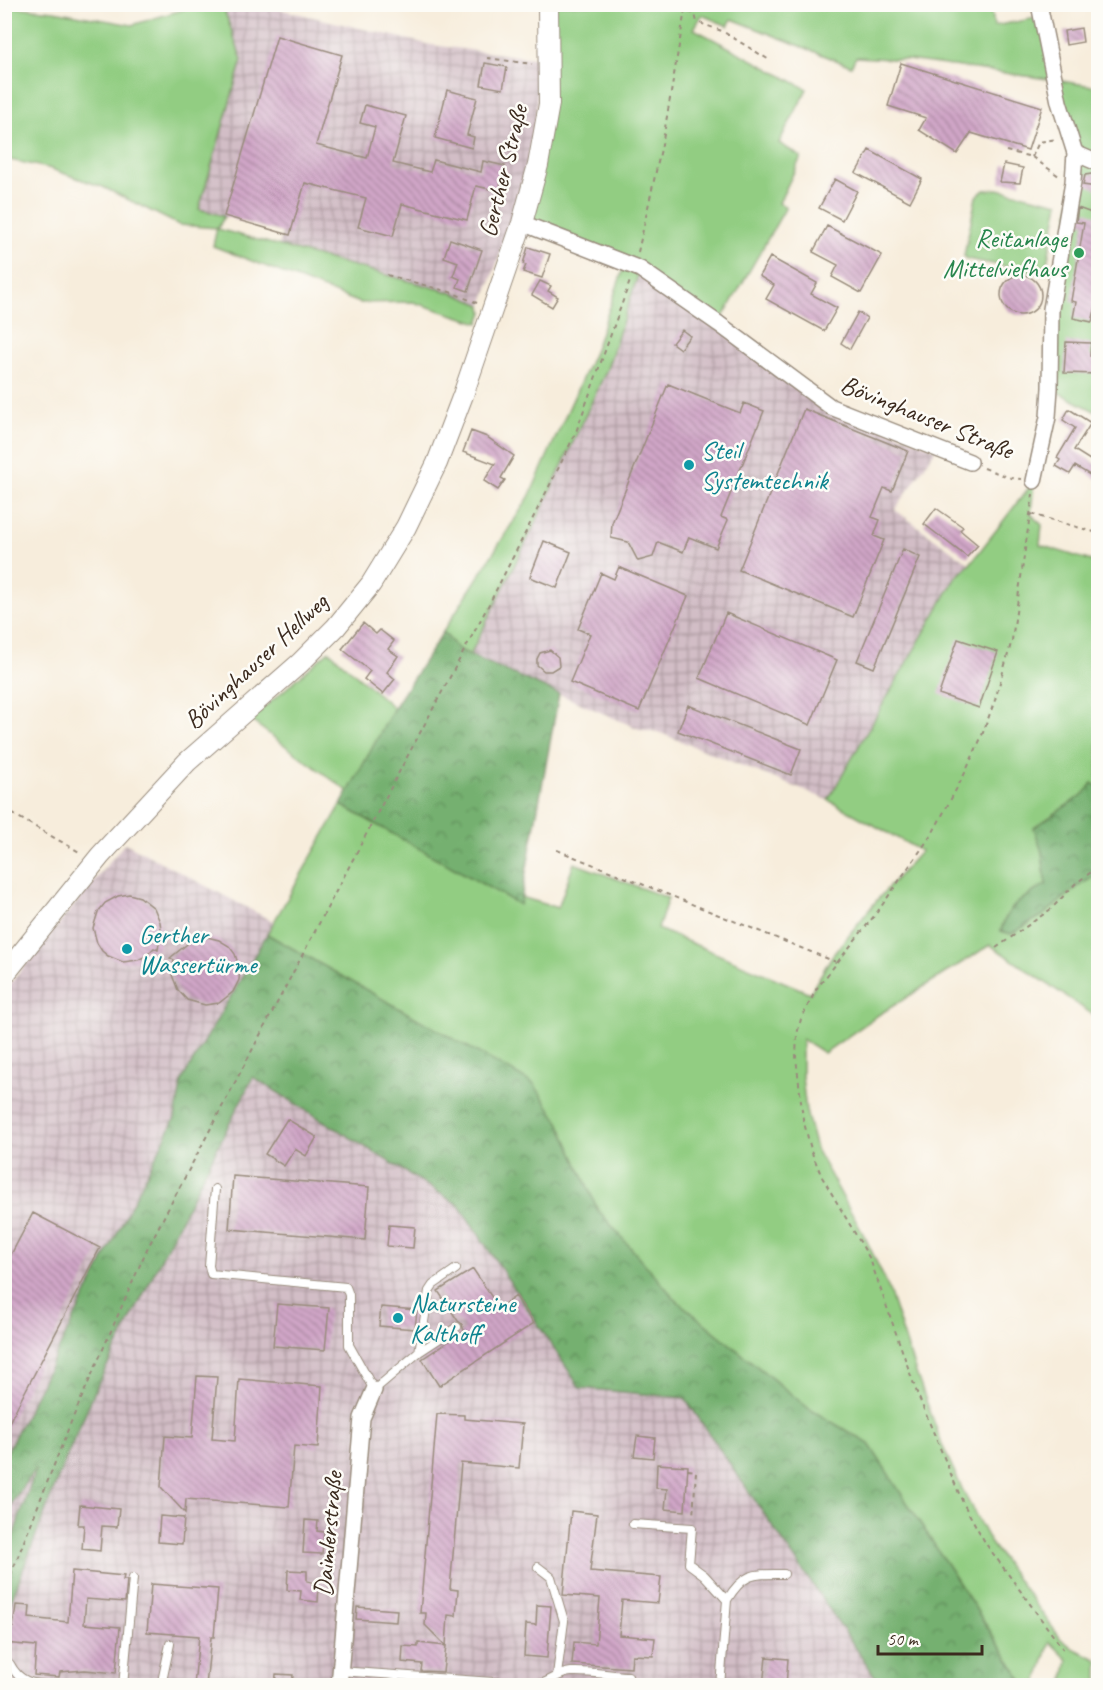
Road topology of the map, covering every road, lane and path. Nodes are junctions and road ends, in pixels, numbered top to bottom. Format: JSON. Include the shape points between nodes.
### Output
{"nodes":[{"id":1,"x":548,"y":4,"type":"edge"},
{"id":2,"x":663,"y":4,"type":"edge"},
{"id":3,"x":686,"y":4,"type":"edge"},
{"id":4,"x":1039,"y":4,"type":"edge"},
{"id":5,"x":685,"y":11,"type":"junction"},
{"id":6,"x":488,"y":58,"type":"dead end"},
{"id":7,"x":771,"y":61,"type":"dead end"},
{"id":8,"x":549,"y":66,"type":"junction"},
{"id":9,"x":1070,"y":137,"type":"junction"},
{"id":10,"x":1006,"y":151,"type":"dead end"},
{"id":11,"x":1075,"y":153,"type":"junction"},
{"id":12,"x":1032,"y":157,"type":"junction"},
{"id":13,"x":1098,"y":163,"type":"edge"},
{"id":14,"x":1073,"y":182,"type":"junction"},
{"id":15,"x":522,"y":223,"type":"junction"},
{"id":16,"x":635,"y":266,"type":"junction"},
{"id":17,"x":387,"y":275,"type":"dead end"},
{"id":18,"x":491,"y":310,"type":"junction"},
{"id":19,"x":970,"y":462,"type":"joint"},
{"id":20,"x":1034,"y":481,"type":"junction"},
{"id":21,"x":1031,"y":514,"type":"junction"},
{"id":22,"x":1098,"y":533,"type":"edge"},
{"id":23,"x":4,"y":809,"type":"edge"},
{"id":24,"x":557,"y":850,"type":"dead end"},
{"id":25,"x":100,"y":856,"type":"junction"},
{"id":26,"x":1098,"y":867,"type":"edge"},
{"id":27,"x":996,"y":948,"type":"dead end"},
{"id":28,"x":836,"y":962,"type":"junction"},
{"id":29,"x":4,"y":975,"type":"edge"},
{"id":30,"x":215,"y":1189,"type":"dead end"},
{"id":31,"x":456,"y":1269,"type":"dead end"},
{"id":32,"x":457,"y":1327,"type":"dead end"},
{"id":33,"x":419,"y":1352,"type":"junction"},
{"id":34,"x":374,"y":1390,"type":"junction"},
{"id":35,"x":688,"y":1470,"type":"dead end"},
{"id":36,"x":633,"y":1524,"type":"dead end"},
{"id":37,"x":692,"y":1528,"type":"junction"},
{"id":38,"x":538,"y":1567,"type":"dead end"},
{"id":39,"x":784,"y":1574,"type":"dead end"},
{"id":40,"x":133,"y":1578,"type":"dead end"},
{"id":41,"x":4,"y":1592,"type":"edge"},
{"id":42,"x":727,"y":1600,"type":"junction"},
{"id":43,"x":170,"y":1644,"type":"dead end"},
{"id":44,"x":1063,"y":1649,"type":"dead end"},
{"id":45,"x":10,"y":1664,"type":"dead end"},
{"id":46,"x":557,"y":1675,"type":"junction"},
{"id":47,"x":628,"y":1676,"type":"dead end"},
{"id":48,"x":340,"y":1678,"type":"edge"},
{"id":49,"x":56,"y":1686,"type":"edge"},
{"id":50,"x":123,"y":1686,"type":"edge"},
{"id":51,"x":161,"y":1686,"type":"edge"},
{"id":52,"x":720,"y":1686,"type":"edge"}],
"edges":[{"from":1,"to":8,"type":"street","name":"Gerther Straße"},
{"from":2,"to":5,"type":"path"},
{"from":3,"to":5,"type":"path"},
{"from":4,"to":9,"type":"street","name":"Bövinghauser Straße"},
{"from":5,"to":7,"type":"path","via":[[695,14],[697,22],[722,31]]},
{"from":5,"to":16,"type":"path","via":[[663,140]]},
{"from":6,"to":8,"type":"path"},
{"from":8,"to":15,"type":"street","name":"Gerther Straße","via":[[545,137]]},
{"from":9,"to":11,"type":"street","name":"Bövinghauser Straße"},
{"from":9,"to":12,"type":"path","via":[[1039,142]]},
{"from":10,"to":12,"type":"path"},
{"from":11,"to":13,"type":"street"},
{"from":11,"to":14,"type":"street","name":"Bövinghauser Straße"},
{"from":12,"to":14,"type":"path"},
{"from":14,"to":20,"type":"street","name":"Bövinghauser Straße","via":[[1051,309],[1048,417]]},
{"from":15,"to":16,"type":"street","name":"Bövinghauser Straße"},
{"from":15,"to":18,"type":"street","name":"Gerther Straße"},
{"from":16,"to":19,"type":"street","name":"Bövinghauser Straße","via":[[831,407]]},
{"from":16,"to":41,"type":"path","via":[[582,417],[559,467],[488,609],[147,1249],[63,1440]]},
{"from":17,"to":18,"type":"path","via":[[453,292]]},
{"from":18,"to":25,"type":"street","name":"Bövinghauser Hellweg","via":[[438,463],[406,527],[371,584],[336,627],[187,762]]},
{"from":19,"to":20,"type":"path","name":"Bövinghauser Straße","via":[[1011,478]]},
{"from":20,"to":21,"type":"path"},
{"from":21,"to":22,"type":"path"},
{"from":21,"to":28,"type":"path","via":[[1012,640],[981,738],[932,834]]},
{"from":23,"to":25,"type":"path","via":[[89,858]]},
{"from":24,"to":28,"type":"path"},
{"from":25,"to":29,"type":"street","name":"Bövinghauser Hellweg"},
{"from":26,"to":27,"type":"path","via":[[1051,909]]},
{"from":28,"to":44,"type":"path","via":[[817,988],[797,1034],[798,1089],[812,1153],[822,1178],[870,1259],[917,1393],[963,1503],[986,1544]]},
{"from":30,"to":34,"type":"lane","via":[[211,1274],[346,1287],[349,1345]]},
{"from":31,"to":33,"type":"lane","via":[[429,1291]]},
{"from":32,"to":33,"type":"lane"},
{"from":33,"to":34,"type":"lane"},
{"from":34,"to":48,"type":"street","name":"Daimlerstraße","via":[[362,1418]]},
{"from":35,"to":37,"type":"path","via":[[696,1471]]},
{"from":36,"to":37,"type":"lane"},
{"from":37,"to":42,"type":"lane","via":[[688,1564]]},
{"from":38,"to":46,"type":"lane","via":[[551,1577],[564,1621]]},
{"from":39,"to":42,"type":"lane","via":[[743,1578]]},
{"from":40,"to":50,"type":"lane"},
{"from":42,"to":52,"type":"lane"},
{"from":43,"to":51,"type":"lane"},
{"from":45,"to":49,"type":"lane","via":[[25,1681]]},
{"from":46,"to":47,"type":"lane","via":[[570,1672]]},
{"from":46,"to":48,"type":"lane","via":[[535,1685]]}]}
